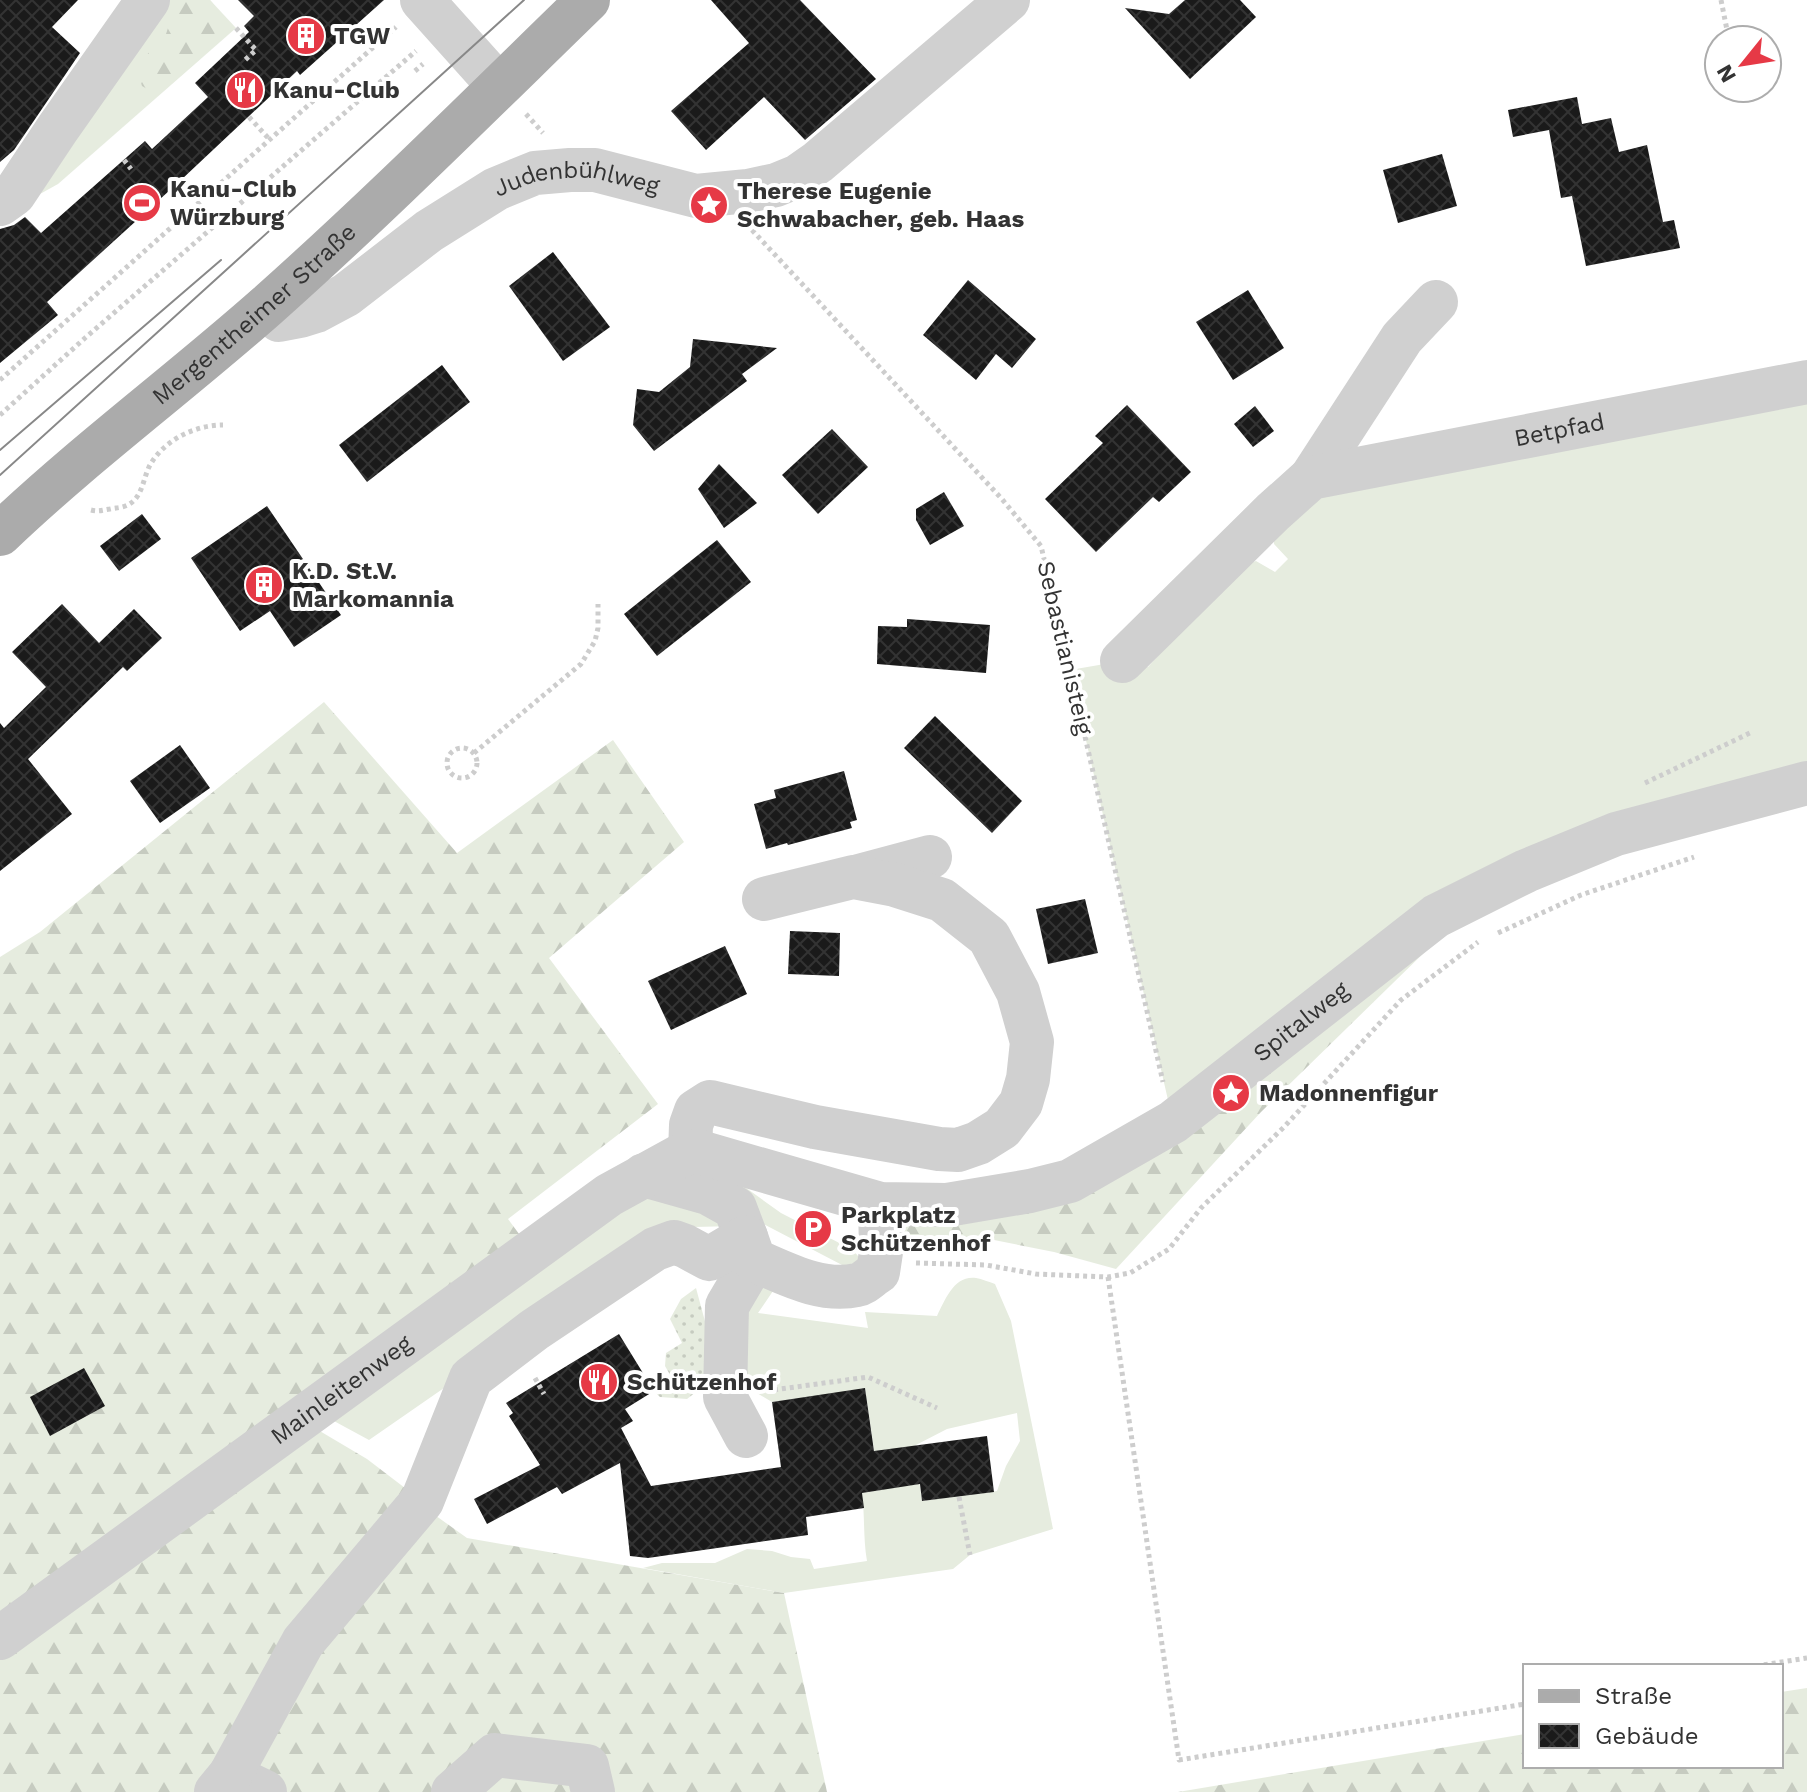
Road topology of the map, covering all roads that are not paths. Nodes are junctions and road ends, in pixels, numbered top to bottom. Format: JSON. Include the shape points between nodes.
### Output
{"nodes":[{"id":1,"x":148,"y":0,"type":"edge"},
{"id":2,"x":588,"y":0,"type":"edge"},
{"id":3,"x":1008,"y":0,"type":"edge"},
{"id":4,"x":430,"y":9,"type":"edge"},
{"id":5,"x":511,"y":99,"type":"junction"},
{"id":6,"x":0,"y":204,"type":"edge"},
{"id":7,"x":1436,"y":302,"type":"dead end"},
{"id":8,"x":265,"y":308,"type":"junction"},
{"id":9,"x":1807,"y":382,"type":"edge"},
{"id":10,"x":1311,"y":478,"type":"junction"},
{"id":11,"x":0,"y":534,"type":"edge"},
{"id":12,"x":1122,"y":661,"type":"dead end"},
{"id":13,"x":1807,"y":783,"type":"edge"},
{"id":14,"x":930,"y":857,"type":"dead end"},
{"id":15,"x":853,"y":877,"type":"junction"},
{"id":16,"x":764,"y":899,"type":"dead end"},
{"id":17,"x":693,"y":1152,"type":"junction"},
{"id":18,"x":644,"y":1175,"type":"junction"},
{"id":19,"x":880,"y":1204,"type":"junction"},
{"id":20,"x":750,"y":1249,"type":"junction"},
{"id":21,"x":746,"y":1436,"type":"dead end"},
{"id":22,"x":0,"y":1638,"type":"edge"},
{"id":23,"x":237,"y":1786,"type":"edge"},
{"id":24,"x":453,"y":1792,"type":"edge"},
{"id":25,"x":593,"y":1792,"type":"edge"}],
"edges":[{"from":1,"to":6,"type":"street","via":[[14,194]]},
{"from":2,"to":5,"type":"main road","name":"Mergentheimer Straße"},
{"from":3,"to":8,"type":"street","name":"Judenbühlweg","via":[[798,176],[776,185],[696,196],[595,170],[535,173],[496,189],[429,231],[346,295],[316,311],[279,320]]},
{"from":4,"to":5,"type":"street"},
{"from":5,"to":8,"type":"main road","name":"Mergentheimer Straße","via":[[369,213]]},
{"from":7,"to":10,"type":"street","via":[[1402,338]]},
{"from":8,"to":11,"type":"main road","name":"Mergentheimer Straße","via":[[46,489]]},
{"from":9,"to":10,"type":"street","name":"Betpfad"},
{"from":10,"to":12,"type":"street"},
{"from":13,"to":19,"type":"street","name":"Spitalweg","via":[[1616,834],[1436,916],[1173,1122],[1070,1181],[947,1205]]},
{"from":14,"to":15,"type":"street"},
{"from":15,"to":16,"type":"street"},
{"from":15,"to":17,"type":"street","via":[[942,900],[989,937],[1018,992],[1032,1042],[1021,1103],[1002,1128],[958,1150],[828,1129],[710,1102],[696,1111],[691,1125]]},
{"from":17,"to":18,"type":"street","name":"Mainleitenweg"},
{"from":17,"to":19,"type":"street","name":"Spitalweg"},
{"from":18,"to":20,"type":"street","via":[[708,1193],[735,1208]]},
{"from":18,"to":22,"type":"street","name":"Mainleitenweg","via":[[609,1195]]},
{"from":19,"to":20,"type":"street","via":[[878,1272],[860,1285],[806,1281]]},
{"from":20,"to":21,"type":"street","via":[[727,1306],[725,1397]]},
{"from":20,"to":23,"type":"street","via":[[709,1259],[674,1242],[655,1249],[471,1378],[422,1501],[303,1642]]},
{"from":24,"to":25,"type":"street","via":[[495,1755],[587,1766]]}]}
